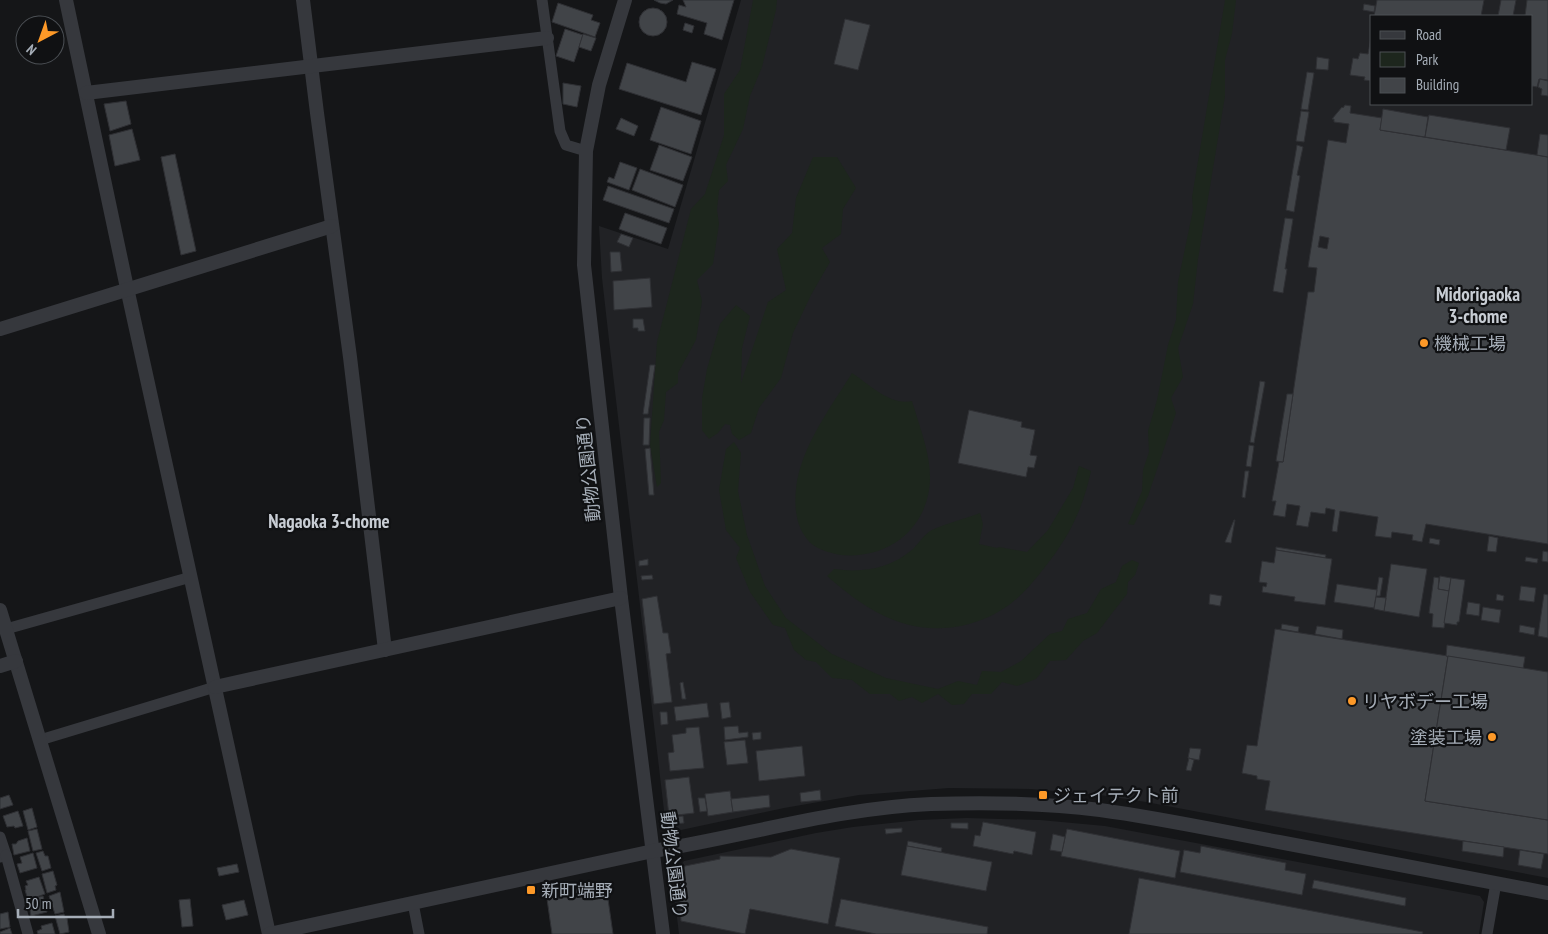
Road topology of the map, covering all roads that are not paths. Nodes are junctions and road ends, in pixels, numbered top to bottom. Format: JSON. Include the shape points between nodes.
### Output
{"nodes":[{"id":1,"x":66,"y":0,"type":"edge"},
{"id":2,"x":303,"y":0,"type":"edge"},
{"id":3,"x":542,"y":0,"type":"edge"},
{"id":4,"x":625,"y":0,"type":"edge"},
{"id":5,"x":547,"y":38,"type":"junction"},
{"id":6,"x":311,"y":65,"type":"junction"},
{"id":7,"x":86,"y":93,"type":"junction"},
{"id":8,"x":586,"y":151,"type":"junction"},
{"id":9,"x":332,"y":226,"type":"junction"},
{"id":10,"x":127,"y":288,"type":"junction"},
{"id":11,"x":0,"y":329,"type":"edge"},
{"id":12,"x":191,"y":577,"type":"junction"},
{"id":13,"x":621,"y":598,"type":"junction"},
{"id":14,"x":0,"y":610,"type":"edge"},
{"id":15,"x":6,"y":629,"type":"junction"},
{"id":16,"x":385,"y":650,"type":"junction"},
{"id":17,"x":16,"y":661,"type":"junction"},
{"id":18,"x":0,"y":666,"type":"edge"},
{"id":19,"x":215,"y":686,"type":"junction"},
{"id":20,"x":40,"y":740,"type":"junction"},
{"id":21,"x":0,"y":837,"type":"edge"},
{"id":22,"x":653,"y":850,"type":"junction"},
{"id":23,"x":3,"y":856,"type":"edge"},
{"id":24,"x":1496,"y":883,"type":"junction"},
{"id":25,"x":1548,"y":893,"type":"edge"},
{"id":26,"x":413,"y":903,"type":"junction"},
{"id":27,"x":28,"y":934,"type":"edge"},
{"id":28,"x":99,"y":934,"type":"edge"},
{"id":29,"x":269,"y":934,"type":"edge"},
{"id":30,"x":419,"y":934,"type":"edge"},
{"id":31,"x":663,"y":934,"type":"edge"},
{"id":32,"x":1487,"y":934,"type":"edge"}],
"edges":[{"from":1,"to":7,"type":"street"},
{"from":2,"to":6,"type":"street"},
{"from":3,"to":5,"type":"street"},
{"from":4,"to":8,"type":"street","name":"動物公園通り","via":[[599,85]]},
{"from":5,"to":6,"type":"street"},
{"from":5,"to":8,"type":"street","via":[[560,131],[566,145]]},
{"from":6,"to":7,"type":"street"},
{"from":6,"to":9,"type":"street"},
{"from":7,"to":10,"type":"street"},
{"from":8,"to":13,"type":"street","name":"動物公園通り","via":[[584,265]]},
{"from":9,"to":10,"type":"street"},
{"from":9,"to":16,"type":"street"},
{"from":10,"to":11,"type":"street"},
{"from":10,"to":12,"type":"street"},
{"from":12,"to":15,"type":"street"},
{"from":12,"to":19,"type":"street"},
{"from":13,"to":16,"type":"street"},
{"from":13,"to":22,"type":"street","name":"動物公園通り"},
{"from":14,"to":15,"type":"street"},
{"from":15,"to":17,"type":"street"},
{"from":16,"to":19,"type":"street"},
{"from":17,"to":18,"type":"street"},
{"from":17,"to":20,"type":"street"},
{"from":19,"to":20,"type":"street"},
{"from":19,"to":29,"type":"street"},
{"from":20,"to":28,"type":"street"},
{"from":21,"to":23,"type":"street"},
{"from":22,"to":24,"type":"street","via":[[875,808],[1015,803],[1138,816]]},
{"from":22,"to":26,"type":"street"},
{"from":22,"to":31,"type":"street","name":"動物公園通り"},
{"from":23,"to":27,"type":"street"},
{"from":24,"to":25,"type":"street"},
{"from":24,"to":32,"type":"street"},
{"from":26,"to":29,"type":"street"},
{"from":26,"to":30,"type":"street"}]}
